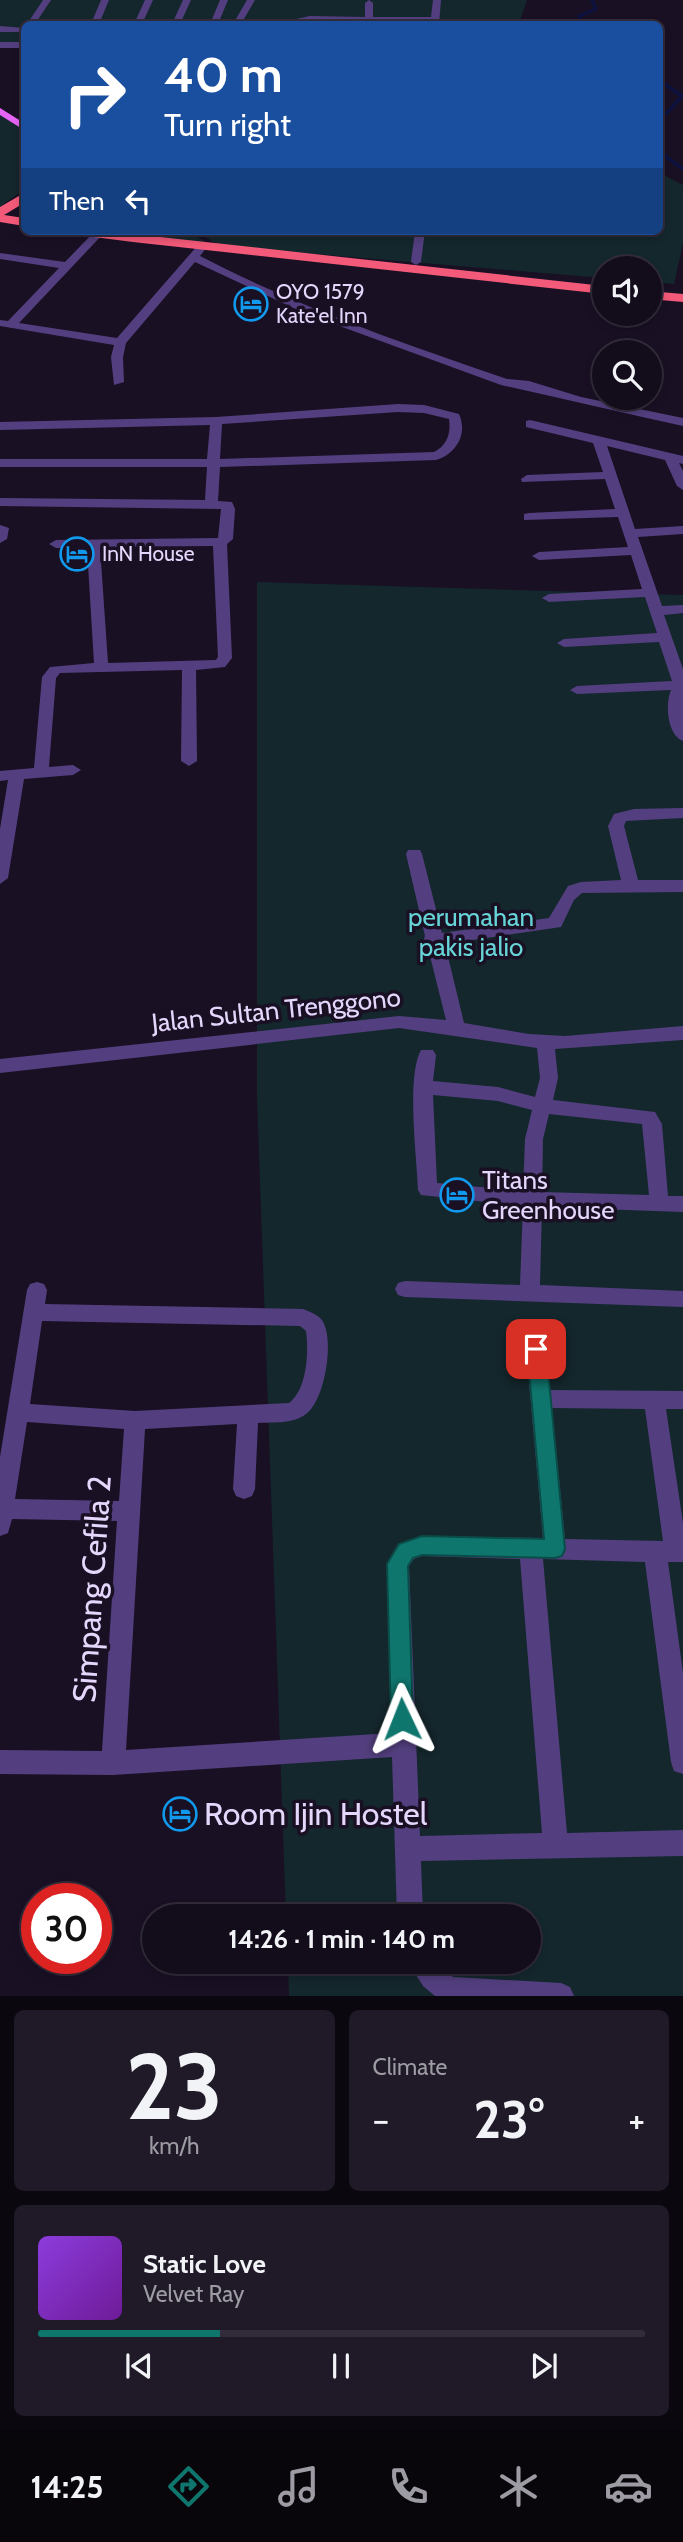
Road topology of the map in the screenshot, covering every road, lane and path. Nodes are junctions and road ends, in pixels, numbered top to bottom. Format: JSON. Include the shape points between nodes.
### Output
{"nodes":[{"id":1,"x":47,"y":0,"type":"edge"},
{"id":2,"x":105,"y":0,"type":"edge"},
{"id":3,"x":149,"y":0,"type":"edge"},
{"id":4,"x":187,"y":0,"type":"edge"},
{"id":5,"x":224,"y":0,"type":"edge"},
{"id":6,"x":251,"y":0,"type":"edge"},
{"id":7,"x":437,"y":0,"type":"edge"},
{"id":8,"x":369,"y":4,"type":"dead end"},
{"id":9,"x":33,"y":21,"type":"edge"},
{"id":10,"x":96,"y":21,"type":"edge"},
{"id":11,"x":139,"y":21,"type":"edge"},
{"id":12,"x":177,"y":21,"type":"edge"},
{"id":13,"x":215,"y":21,"type":"edge"},
{"id":14,"x":239,"y":21,"type":"edge"},
{"id":15,"x":299,"y":21,"type":"edge"},
{"id":16,"x":348,"y":21,"type":"edge"},
{"id":17,"x":369,"y":21,"type":"edge"},
{"id":18,"x":435,"y":21,"type":"edge"},
{"id":19,"x":0,"y":29,"type":"edge"},
{"id":20,"x":21,"y":32,"type":"edge"},
{"id":21,"x":0,"y":45,"type":"edge"},
{"id":22,"x":21,"y":45,"type":"edge"},
{"id":23,"x":0,"y":111,"type":"edge"},
{"id":24,"x":21,"y":125,"type":"edge"},
{"id":25,"x":21,"y":200,"type":"edge"},
{"id":26,"x":5,"y":216,"type":"edge"},
{"id":27,"x":97,"y":235,"type":"edge"},
{"id":28,"x":107,"y":235,"type":"edge"},
{"id":29,"x":160,"y":235,"type":"edge"},
{"id":30,"x":195,"y":235,"type":"edge"},
{"id":31,"x":419,"y":235,"type":"edge"},
{"id":32,"x":133,"y":238,"type":"junction"},
{"id":33,"x":198,"y":252,"type":"junction"},
{"id":34,"x":0,"y":256,"type":"edge"},
{"id":35,"x":416,"y":262,"type":"junction"},
{"id":36,"x":69,"y":266,"type":"junction"},
{"id":37,"x":592,"y":281,"type":"edge"},
{"id":38,"x":592,"y":289,"type":"edge"},
{"id":39,"x":662,"y":291,"type":"edge"},
{"id":40,"x":683,"y":291,"type":"edge"},
{"id":41,"x":662,"y":293,"type":"edge"},
{"id":42,"x":683,"y":298,"type":"edge"},
{"id":43,"x":5,"y":324,"type":"edge"},
{"id":44,"x":120,"y":342,"type":"junction"},
{"id":45,"x":118,"y":382,"type":"dead end"},
{"id":46,"x":216,"y":421,"type":"junction"},
{"id":47,"x":683,"y":422,"type":"edge"},
{"id":48,"x":530,"y":424,"type":"dead end"},
{"id":49,"x":0,"y":426,"type":"edge"},
{"id":50,"x":599,"y":441,"type":"junction"},
{"id":51,"x":677,"y":459,"type":"edge"},
{"id":52,"x":0,"y":463,"type":"edge"},
{"id":53,"x":213,"y":463,"type":"junction"},
{"id":54,"x":611,"y":475,"type":"junction"},
{"id":55,"x":527,"y":479,"type":"dead end"},
{"id":56,"x":683,"y":486,"type":"edge"},
{"id":57,"x":0,"y":502,"type":"edge"},
{"id":58,"x":211,"y":503,"type":"junction"},
{"id":59,"x":624,"y":513,"type":"junction"},
{"id":60,"x":528,"y":517,"type":"dead end"},
{"id":61,"x":683,"y":530,"type":"edge"},
{"id":62,"x":631,"y":533,"type":"junction"},
{"id":63,"x":220,"y":542,"type":"junction"},
{"id":64,"x":93,"y":543,"type":"junction"},
{"id":65,"x":56,"y":544,"type":"dead end"},
{"id":66,"x":637,"y":551,"type":"junction"},
{"id":67,"x":539,"y":556,"type":"dead end"},
{"id":68,"x":651,"y":593,"type":"junction"},
{"id":69,"x":549,"y":598,"type":"dead end"},
{"id":70,"x":683,"y":609,"type":"edge"},
{"id":71,"x":657,"y":611,"type":"junction"},
{"id":72,"x":666,"y":637,"type":"junction"},
{"id":73,"x":564,"y":643,"type":"dead end"},
{"id":74,"x":190,"y":666,"type":"junction"},
{"id":75,"x":101,"y":667,"type":"junction"},
{"id":76,"x":681,"y":685,"type":"edge"},
{"id":77,"x":577,"y":690,"type":"dead end"},
{"id":78,"x":683,"y":736,"type":"edge"},
{"id":79,"x":189,"y":761,"type":"dead end"},
{"id":80,"x":74,"y":770,"type":"dead end"},
{"id":81,"x":41,"y":773,"type":"junction"},
{"id":82,"x":17,"y":774,"type":"junction"},
{"id":83,"x":0,"y":776,"type":"edge"},
{"id":84,"x":683,"y":813,"type":"edge"},
{"id":85,"x":414,"y":854,"type":"dead end"},
{"id":86,"x":0,"y":878,"type":"edge"},
{"id":87,"x":683,"y":886,"type":"edge"},
{"id":88,"x":631,"y":887,"type":"junction"},
{"id":89,"x":432,"y":939,"type":"junction"},
{"id":90,"x":457,"y":1030,"type":"junction"},
{"id":91,"x":683,"y":1033,"type":"edge"},
{"id":92,"x":545,"y":1041,"type":"junction"},
{"id":93,"x":427,"y":1055,"type":"dead end"},
{"id":94,"x":0,"y":1066,"type":"edge"},
{"id":95,"x":423,"y":1087,"type":"junction"},
{"id":96,"x":547,"y":1092,"type":"junction"},
{"id":97,"x":531,"y":1199,"type":"junction"},
{"id":98,"x":659,"y":1203,"type":"junction"},
{"id":99,"x":683,"y":1204,"type":"edge"},
{"id":100,"x":405,"y":1289,"type":"dead end"},
{"id":101,"x":37,"y":1290,"type":"dead end"},
{"id":102,"x":530,"y":1292,"type":"junction"},
{"id":103,"x":683,"y":1299,"type":"edge"},
{"id":104,"x":33,"y":1312,"type":"junction"},
{"id":105,"x":536,"y":1349,"type":"dead end"},
{"id":106,"x":654,"y":1398,"type":"junction"},
{"id":107,"x":540,"y":1399,"type":"junction"},
{"id":108,"x":683,"y":1400,"type":"edge"},
{"id":109,"x":16,"y":1412,"type":"junction"},
{"id":110,"x":248,"y":1415,"type":"junction"},
{"id":111,"x":135,"y":1420,"type":"junction"},
{"id":112,"x":2,"y":1486,"type":"edge"},
{"id":113,"x":244,"y":1489,"type":"dead end"},
{"id":114,"x":128,"y":1511,"type":"junction"},
{"id":115,"x":1,"y":1518,"type":"edge"},
{"id":116,"x":531,"y":1549,"type":"junction"},
{"id":117,"x":555,"y":1549,"type":"junction"},
{"id":118,"x":671,"y":1552,"type":"edge"},
{"id":119,"x":678,"y":1685,"type":"edge"},
{"id":120,"x":402,"y":1745,"type":"junction"},
{"id":121,"x":0,"y":1762,"type":"edge"},
{"id":122,"x":683,"y":1762,"type":"edge"},
{"id":123,"x":113,"y":1763,"type":"junction"},
{"id":124,"x":683,"y":1843,"type":"edge"},
{"id":125,"x":555,"y":1845,"type":"junction"},
{"id":126,"x":407,"y":1849,"type":"junction"},
{"id":127,"x":409,"y":1904,"type":"edge"},
{"id":128,"x":430,"y":1974,"type":"edge"},
{"id":129,"x":561,"y":1996,"type":"edge"}],
"edges":[{"from":1,"to":9,"type":"street"},
{"from":2,"to":10,"type":"street"},
{"from":3,"to":11,"type":"street"},
{"from":4,"to":12,"type":"street"},
{"from":5,"to":13,"type":"street"},
{"from":6,"to":14,"type":"street"},
{"from":7,"to":18,"type":"street"},
{"from":8,"to":17,"type":"street"},
{"from":15,"to":16,"type":"street"},
{"from":19,"to":20,"type":"street"},
{"from":21,"to":22,"type":"street"},
{"from":23,"to":24,"type":"main road"},
{"from":25,"to":26,"type":"highway"},
{"from":27,"to":36,"type":"street"},
{"from":28,"to":32,"type":"highway"},
{"from":29,"to":32,"type":"highway"},
{"from":30,"to":35,"type":"highway","via":[[226,243]]},
{"from":31,"to":35,"type":"street"},
{"from":32,"to":33,"type":"highway"},
{"from":33,"to":38,"type":"highway"},
{"from":33,"to":44,"type":"street"},
{"from":33,"to":47,"type":"street","via":[[246,285],[343,325],[515,383]]},
{"from":34,"to":36,"type":"street"},
{"from":35,"to":37,"type":"highway"},
{"from":36,"to":43,"type":"street"},
{"from":39,"to":40,"type":"highway"},
{"from":41,"to":42,"type":"highway"},
{"from":43,"to":44,"type":"street"},
{"from":44,"to":45,"type":"street"},
{"from":46,"to":49,"type":"street"},
{"from":46,"to":53,"type":"street"},
{"from":46,"to":53,"type":"street","via":[[412,408],[448,414],[457,422],[450,449],[436,456]]},
{"from":48,"to":50,"type":"street"},
{"from":50,"to":51,"type":"street"},
{"from":50,"to":54,"type":"street"},
{"from":51,"to":56,"type":"street"},
{"from":52,"to":53,"type":"street"},
{"from":53,"to":58,"type":"street"},
{"from":54,"to":55,"type":"street"},
{"from":54,"to":59,"type":"street"},
{"from":57,"to":58,"type":"street"},
{"from":58,"to":63,"type":"street","via":[[228,509],[226,540]]},
{"from":59,"to":60,"type":"street"},
{"from":59,"to":62,"type":"street"},
{"from":61,"to":62,"type":"street"},
{"from":62,"to":66,"type":"street"},
{"from":63,"to":64,"type":"street"},
{"from":63,"to":74,"type":"street","via":[[225,658],[211,666]]},
{"from":64,"to":65,"type":"street"},
{"from":64,"to":75,"type":"street"},
{"from":66,"to":67,"type":"street"},
{"from":66,"to":68,"type":"street"},
{"from":68,"to":69,"type":"street"},
{"from":68,"to":71,"type":"street"},
{"from":70,"to":71,"type":"street"},
{"from":71,"to":72,"type":"street"},
{"from":72,"to":73,"type":"street"},
{"from":72,"to":76,"type":"street"},
{"from":74,"to":75,"type":"street"},
{"from":74,"to":79,"type":"street"},
{"from":75,"to":81,"type":"street","via":[[65,668],[49,677]]},
{"from":76,"to":77,"type":"street"},
{"from":76,"to":78,"type":"street","via":[[673,710]]},
{"from":80,"to":81,"type":"street"},
{"from":81,"to":82,"type":"street"},
{"from":82,"to":83,"type":"street"},
{"from":82,"to":86,"type":"street"},
{"from":84,"to":88,"type":"street","via":[[620,818],[616,826]]},
{"from":85,"to":89,"type":"street"},
{"from":87,"to":88,"type":"street"},
{"from":88,"to":89,"type":"street","via":[[575,888],[555,923]]},
{"from":89,"to":90,"type":"street"},
{"from":90,"to":92,"type":"street","name":"Jalan Sultan Trenggono"},
{"from":90,"to":94,"type":"street","name":"Jalan Sultan Trenggono","via":[[425,1022],[399,1022]]},
{"from":91,"to":92,"type":"street","name":"Jalan Sultan Trenggono"},
{"from":92,"to":96,"type":"street"},
{"from":93,"to":95,"type":"street"},
{"from":95,"to":96,"type":"street","via":[[498,1094]]},
{"from":95,"to":97,"type":"street","via":[[428,1190]]},
{"from":96,"to":97,"type":"street","via":[[534,1139]]},
{"from":96,"to":98,"type":"street","via":[[652,1120]]},
{"from":97,"to":98,"type":"street"},
{"from":97,"to":102,"type":"street"},
{"from":98,"to":99,"type":"street"},
{"from":100,"to":102,"type":"street"},
{"from":101,"to":104,"type":"street"},
{"from":102,"to":103,"type":"street"},
{"from":104,"to":109,"type":"street"},
{"from":104,"to":110,"type":"street","via":[[311,1321],[318,1341],[306,1401],[292,1412]]},
{"from":105,"to":107,"type":"street"},
{"from":106,"to":107,"type":"street"},
{"from":106,"to":108,"type":"street"},
{"from":106,"to":118,"type":"street"},
{"from":107,"to":117,"type":"street"},
{"from":109,"to":111,"type":"street"},
{"from":109,"to":112,"type":"street"},
{"from":110,"to":111,"type":"street"},
{"from":110,"to":113,"type":"street"},
{"from":111,"to":114,"type":"street","name":"Simpang Cefila 2"},
{"from":112,"to":115,"type":"street"},
{"from":114,"to":115,"type":"street"},
{"from":114,"to":123,"type":"street","name":"Simpang Cefila 2"},
{"from":116,"to":117,"type":"street"},
{"from":116,"to":120,"type":"street","via":[[422,1546],[406,1551],[398,1564]]},
{"from":116,"to":125,"type":"street"},
{"from":117,"to":118,"type":"street"},
{"from":118,"to":119,"type":"street"},
{"from":119,"to":122,"type":"street"},
{"from":120,"to":123,"type":"street"},
{"from":120,"to":126,"type":"street"},
{"from":121,"to":123,"type":"street"},
{"from":124,"to":125,"type":"street"},
{"from":125,"to":126,"type":"street"},
{"from":126,"to":127,"type":"street"},
{"from":128,"to":129,"type":"street","via":[[448,1990]]}]}
